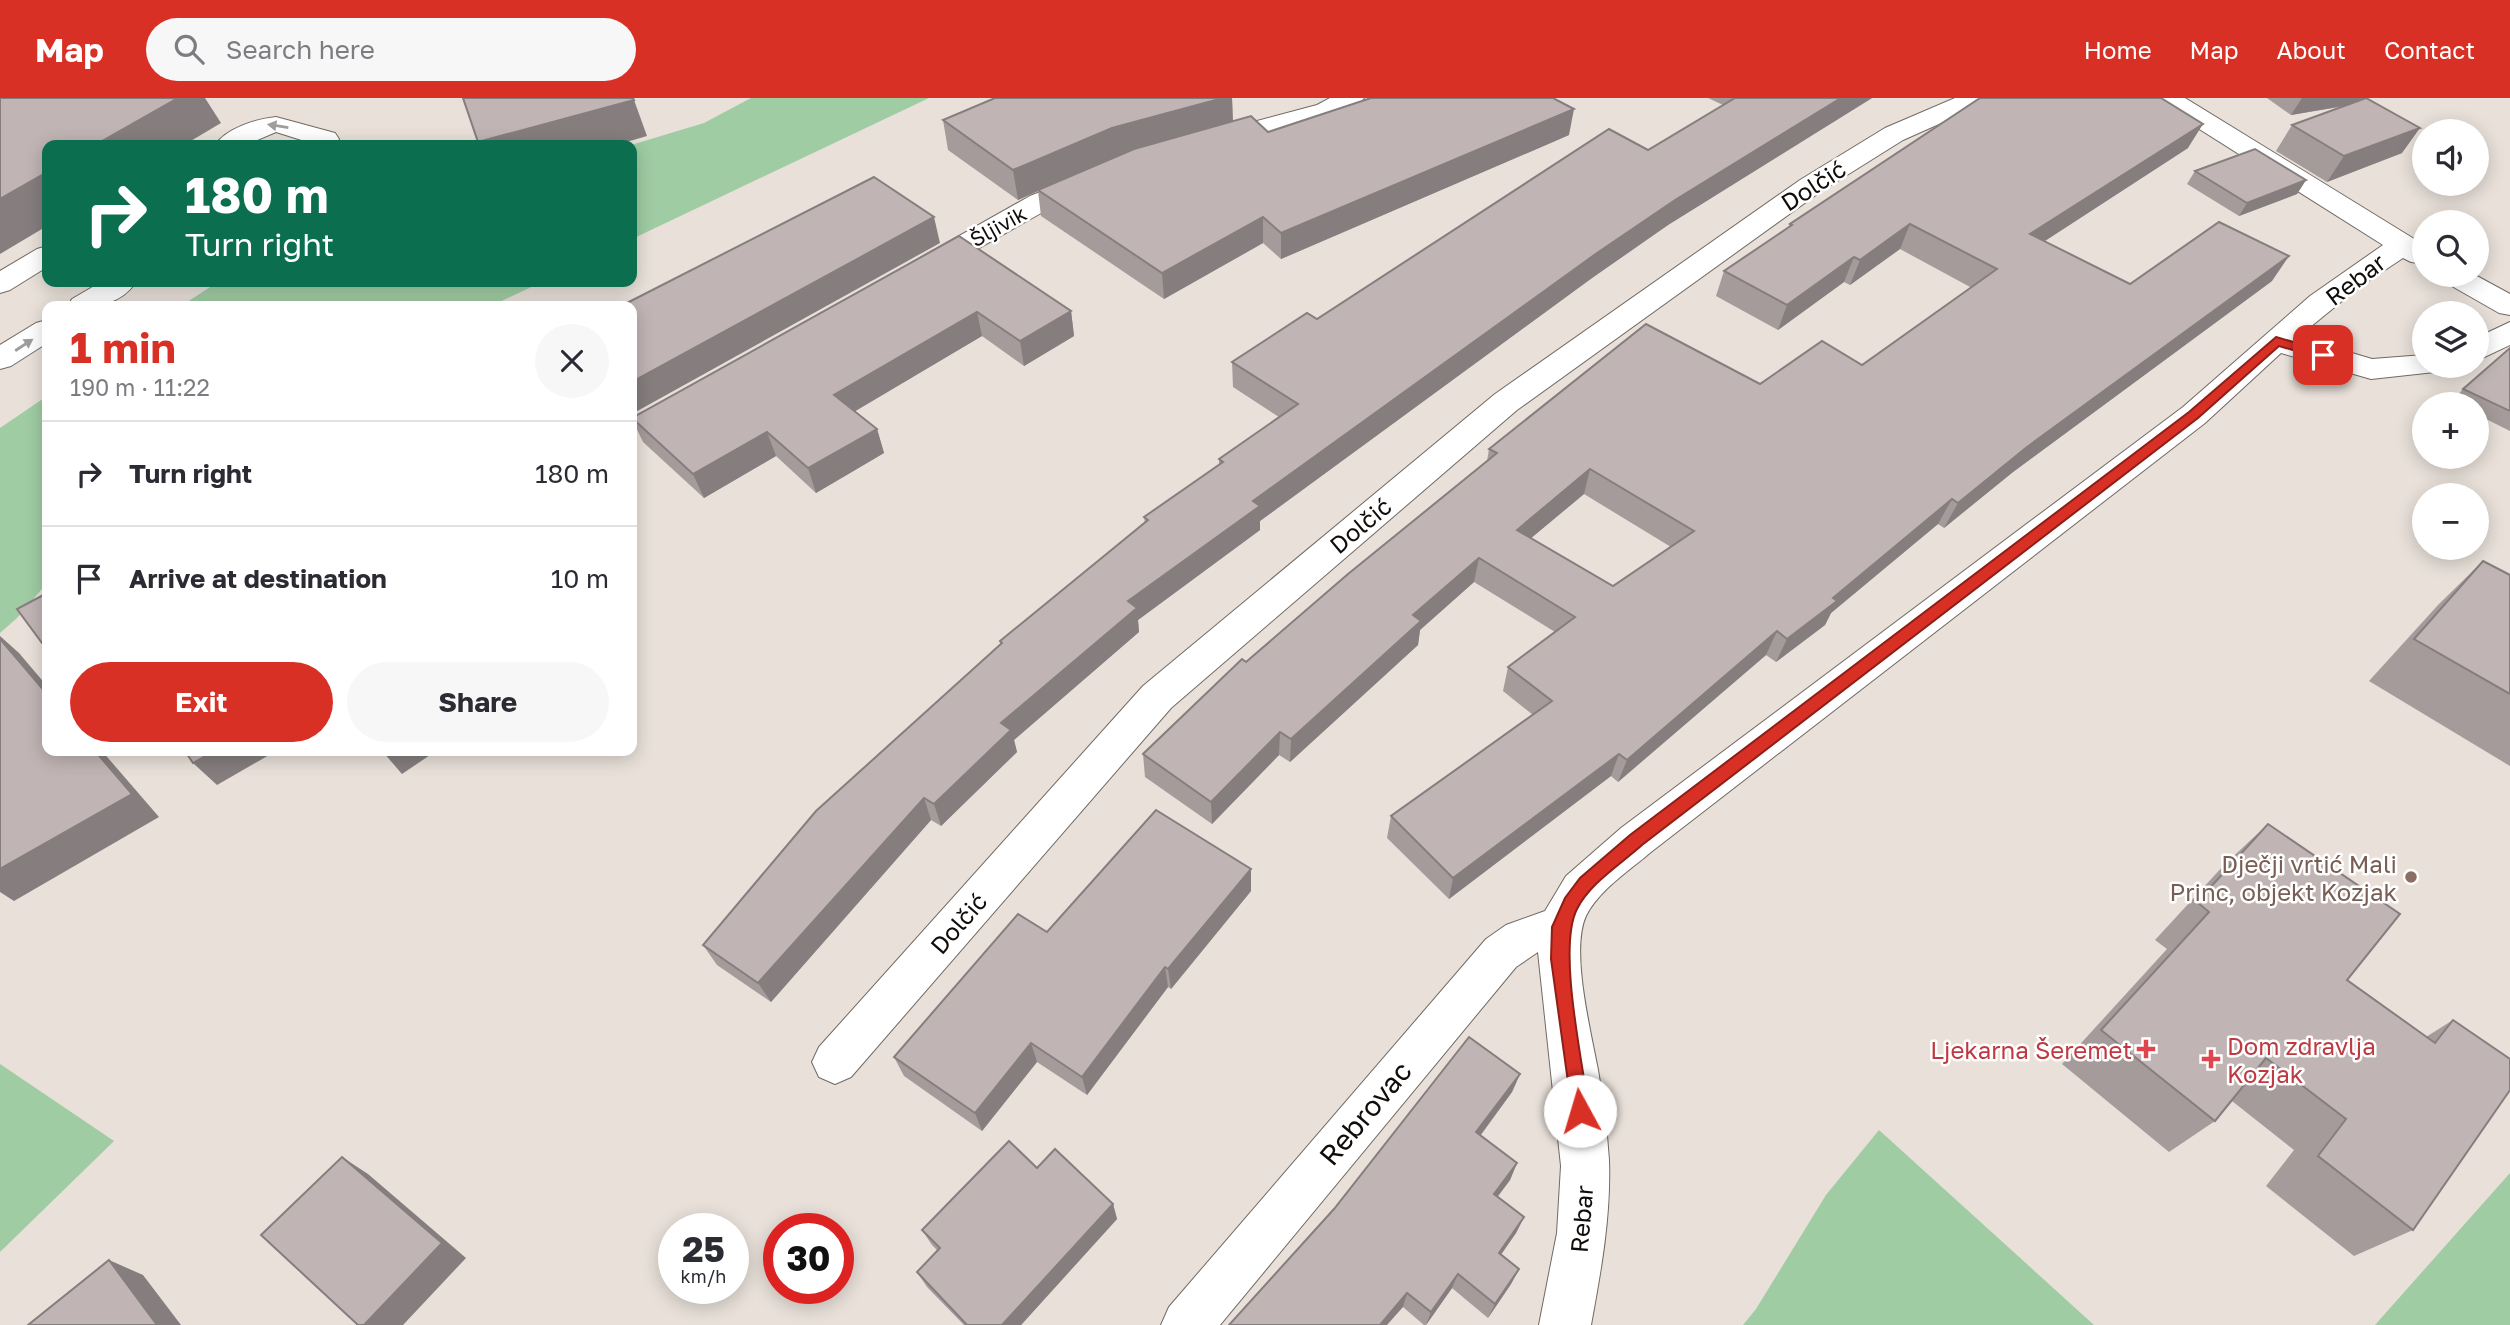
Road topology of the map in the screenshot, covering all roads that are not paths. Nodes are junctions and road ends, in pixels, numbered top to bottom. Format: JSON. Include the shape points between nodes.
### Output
{"nodes":[{"id":1,"x":1351,"y":98,"type":"edge"},
{"id":2,"x":1977,"y":98,"type":"edge"},
{"id":3,"x":2167,"y":98,"type":"edge"},
{"id":4,"x":236,"y":140,"type":"edge"},
{"id":5,"x":326,"y":140,"type":"edge"},
{"id":6,"x":1192,"y":147,"type":"edge"},
{"id":7,"x":1113,"y":171,"type":"edge"},
{"id":8,"x":2412,"y":250,"type":"edge"},
{"id":9,"x":2412,"y":252,"type":"edge"},
{"id":10,"x":42,"y":259,"type":"edge"},
{"id":11,"x":896,"y":283,"type":"edge"},
{"id":12,"x":0,"y":284,"type":"edge"},
{"id":13,"x":113,"y":287,"type":"edge"},
{"id":14,"x":2476,"y":287,"type":"edge"},
{"id":15,"x":91,"y":301,"type":"edge"},
{"id":16,"x":2510,"y":306,"type":"edge"},
{"id":17,"x":2510,"y":332,"type":"edge"},
{"id":18,"x":42,"y":333,"type":"edge"},
{"id":19,"x":2276,"y":341,"type":"junction"},
{"id":20,"x":2489,"y":344,"type":"edge"},
{"id":21,"x":0,"y":359,"type":"edge"},
{"id":22,"x":2412,"y":366,"type":"edge"},
{"id":23,"x":1561,"y":927,"type":"junction"},
{"id":24,"x":835,"y":1062,"type":"dead end"},
{"id":25,"x":1187,"y":1325,"type":"edge"},
{"id":26,"x":1565,"y":1325,"type":"edge"}],
"edges":[{"from":1,"to":6,"type":"street","via":[[1326,110]]},
{"from":2,"to":24,"type":"street","name":"Dolčić","via":[[1894,134],[1810,186],[1495,411],[1157,697]]},
{"from":3,"to":8,"type":"street","name":"Rebar"},
{"from":5,"to":4,"type":"street","one_way":true,"via":[[278,123],[257,127]]},
{"from":7,"to":11,"type":"street","name":"Šljivik","via":[[1040,202]]},
{"from":9,"to":19,"type":"street","name":"Rebar","via":[[2361,271]]},
{"from":10,"to":12,"type":"street"},
{"from":13,"to":15,"type":"street"},
{"from":14,"to":16,"type":"street"},
{"from":17,"to":20,"type":"street"},
{"from":21,"to":18,"type":"street","one_way":true},
{"from":19,"to":22,"type":"street","via":[[2371,369]]},
{"from":19,"to":23,"type":"street","name":"Rebar","via":[[2194,415],[1636,840],[1586,884]]},
{"from":23,"to":25,"type":"street","name":"Rebrovac","via":[[1536,931],[1501,953]]},
{"from":23,"to":26,"type":"street","name":"Rebar","via":[[1560,959],[1586,1176],[1580,1254]]}]}
